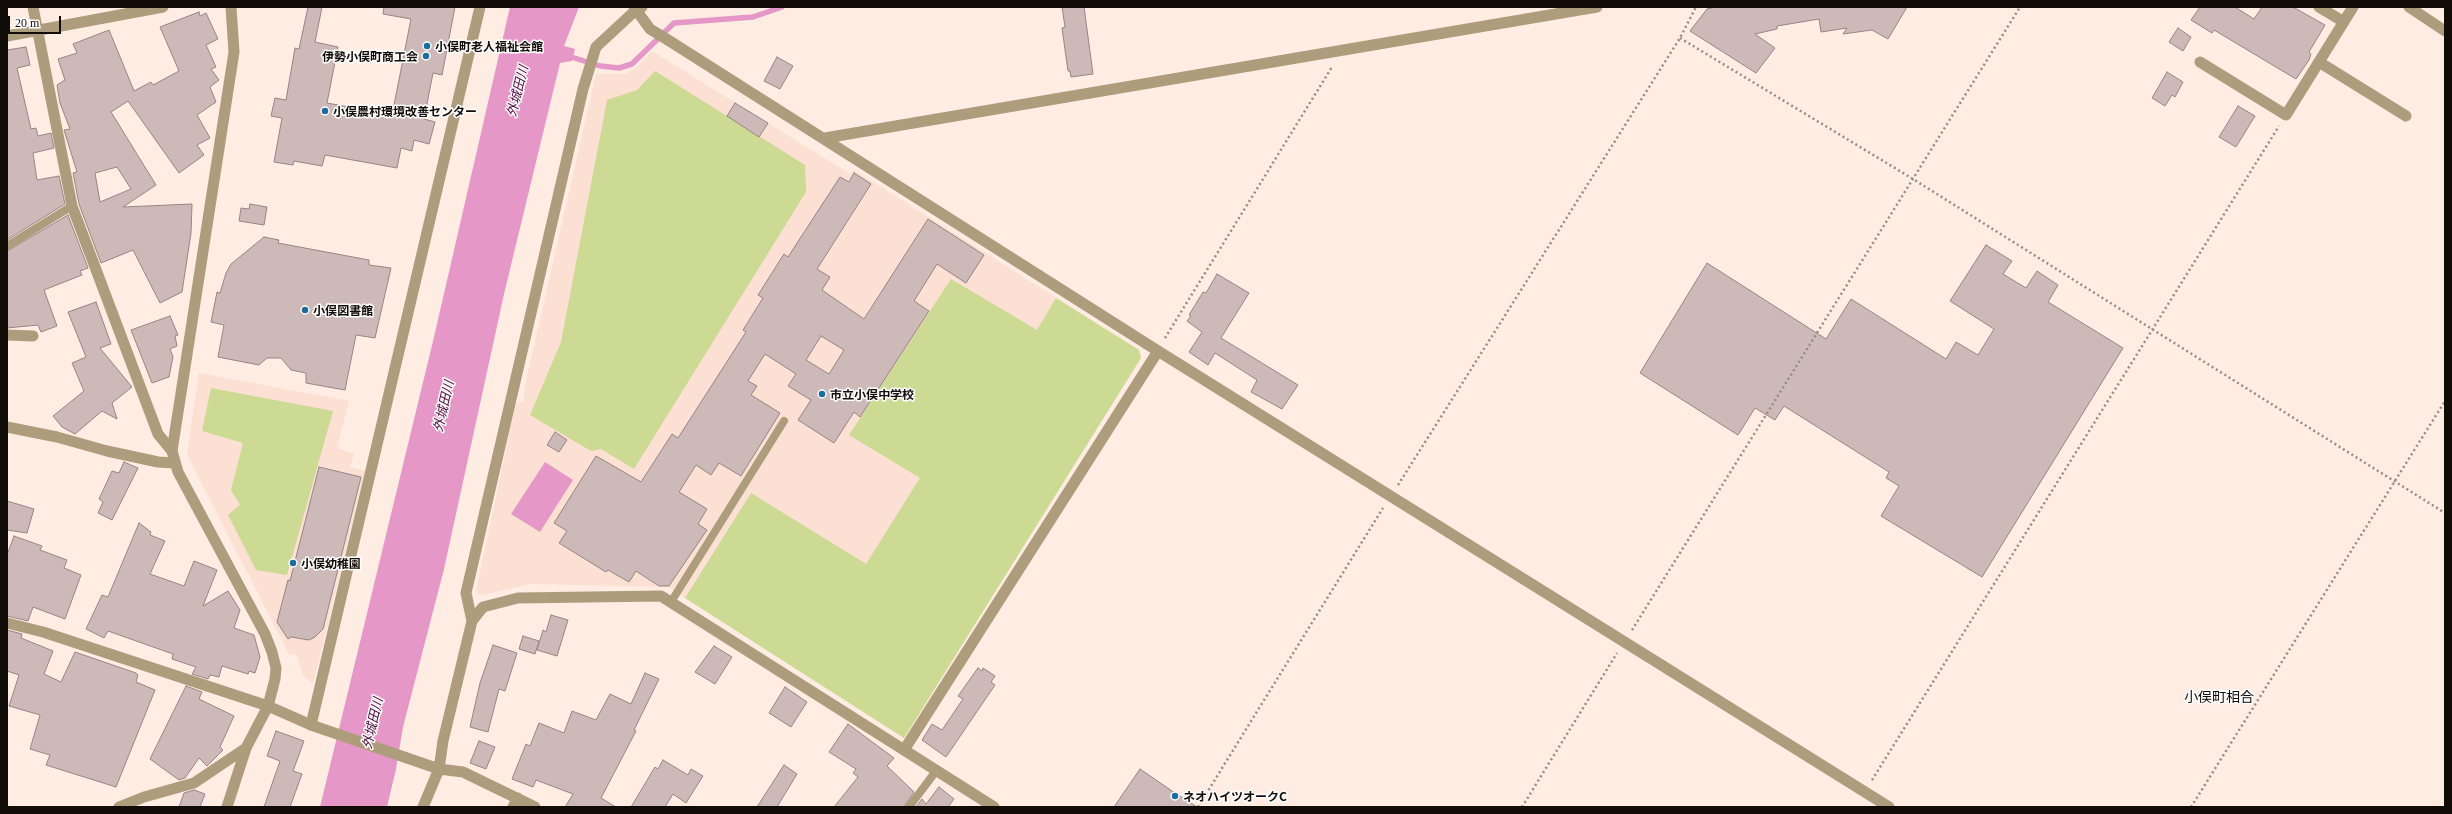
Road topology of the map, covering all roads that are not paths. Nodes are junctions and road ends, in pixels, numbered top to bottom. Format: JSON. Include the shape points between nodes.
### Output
{"nodes":[{"id":1,"x":33,"y":7,"type":"edge"},
{"id":2,"x":164,"y":7,"type":"edge"},
{"id":3,"x":231,"y":7,"type":"edge"},
{"id":4,"x":480,"y":7,"type":"edge"},
{"id":5,"x":1597,"y":7,"type":"edge"},
{"id":6,"x":2319,"y":7,"type":"edge"},
{"id":7,"x":2353,"y":7,"type":"edge"},
{"id":8,"x":2408,"y":7,"type":"edge"},
{"id":9,"x":638,"y":8,"type":"edge"},
{"id":10,"x":2344,"y":22,"type":"junction"},
{"id":11,"x":37,"y":30,"type":"junction"},
{"id":12,"x":2445,"y":31,"type":"edge"},
{"id":13,"x":7,"y":36,"type":"edge"},
{"id":14,"x":2200,"y":62,"type":"dead end"},
{"id":15,"x":2319,"y":62,"type":"junction"},
{"id":16,"x":2406,"y":116,"type":"dead end"},
{"id":17,"x":825,"y":138,"type":"junction"},
{"id":18,"x":72,"y":206,"type":"junction"},
{"id":19,"x":7,"y":246,"type":"edge"},
{"id":20,"x":7,"y":335,"type":"edge"},
{"id":21,"x":33,"y":336,"type":"dead end"},
{"id":22,"x":1158,"y":351,"type":"junction"},
{"id":23,"x":784,"y":421,"type":"dead end"},
{"id":24,"x":7,"y":427,"type":"edge"},
{"id":25,"x":172,"y":451,"type":"junction"},
{"id":26,"x":174,"y":463,"type":"junction"},
{"id":27,"x":671,"y":602,"type":"junction"},
{"id":28,"x":472,"y":621,"type":"junction"},
{"id":29,"x":7,"y":623,"type":"edge"},
{"id":30,"x":268,"y":706,"type":"junction"},
{"id":31,"x":316,"y":726,"type":"junction"},
{"id":32,"x":246,"y":748,"type":"junction"},
{"id":33,"x":904,"y":750,"type":"junction"},
{"id":34,"x":440,"y":764,"type":"junction"},
{"id":35,"x":936,"y":771,"type":"junction"},
{"id":36,"x":516,"y":802,"type":"edge"},
{"id":37,"x":119,"y":807,"type":"edge"},
{"id":38,"x":226,"y":807,"type":"edge"},
{"id":39,"x":423,"y":807,"type":"edge"},
{"id":40,"x":535,"y":807,"type":"edge"},
{"id":41,"x":909,"y":807,"type":"edge"},
{"id":42,"x":994,"y":807,"type":"edge"},
{"id":43,"x":1889,"y":807,"type":"edge"}],
"edges":[{"from":1,"to":11,"type":"street"},
{"from":2,"to":11,"type":"street"},
{"from":3,"to":25,"type":"street","via":[[234,52]]},
{"from":4,"to":31,"type":"street"},
{"from":5,"to":17,"type":"street"},
{"from":6,"to":10,"type":"street"},
{"from":7,"to":10,"type":"street"},
{"from":8,"to":12,"type":"street"},
{"from":9,"to":17,"type":"street","via":[[653,31]]},
{"from":9,"to":28,"type":"street","via":[[596,47],[588,71],[466,593]]},
{"from":10,"to":15,"type":"street"},
{"from":11,"to":13,"type":"street"},
{"from":11,"to":18,"type":"street"},
{"from":14,"to":15,"type":"street","via":[[2286,115]]},
{"from":15,"to":16,"type":"street"},
{"from":17,"to":22,"type":"street"},
{"from":18,"to":19,"type":"lane"},
{"from":18,"to":25,"type":"street","via":[[158,434]]},
{"from":20,"to":21,"type":"street"},
{"from":22,"to":33,"type":"street"},
{"from":22,"to":43,"type":"street"},
{"from":23,"to":27,"type":"lane"},
{"from":24,"to":26,"type":"street","via":[[57,437],[114,453]]},
{"from":25,"to":26,"type":"street"},
{"from":26,"to":30,"type":"street","via":[[265,634],[276,668]]},
{"from":27,"to":28,"type":"street","via":[[661,596],[518,598],[483,607]]},
{"from":27,"to":33,"type":"street"},
{"from":28,"to":34,"type":"street","via":[[443,741]]},
{"from":29,"to":30,"type":"street","via":[[43,632]]},
{"from":30,"to":31,"type":"street"},
{"from":30,"to":32,"type":"street"},
{"from":31,"to":34,"type":"street","via":[[420,763]]},
{"from":32,"to":37,"type":"street","via":[[194,782],[144,796]]},
{"from":32,"to":38,"type":"street"},
{"from":33,"to":35,"type":"street"},
{"from":34,"to":36,"type":"street","via":[[463,772]]},
{"from":34,"to":39,"type":"street"},
{"from":35,"to":41,"type":"lane"},
{"from":35,"to":42,"type":"street"},
{"from":36,"to":40,"type":"street"}]}
